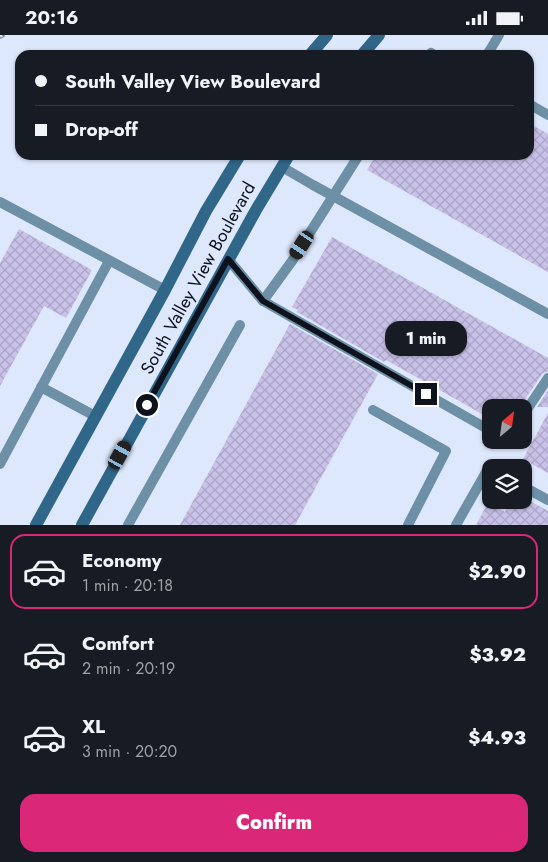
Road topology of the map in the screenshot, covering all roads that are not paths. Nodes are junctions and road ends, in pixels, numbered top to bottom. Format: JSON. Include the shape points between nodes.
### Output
{"nodes":[{"id":1,"x":327,"y":35,"type":"edge"},
{"id":2,"x":379,"y":35,"type":"edge"},
{"id":3,"x":499,"y":35,"type":"edge"},
{"id":4,"x":314,"y":50,"type":"edge"},
{"id":5,"x":366,"y":50,"type":"edge"},
{"id":6,"x":490,"y":50,"type":"edge"},
{"id":7,"x":534,"y":107,"type":"edge"},
{"id":8,"x":548,"y":115,"type":"edge"},
{"id":9,"x":237,"y":160,"type":"edge"},
{"id":10,"x":286,"y":160,"type":"edge"},
{"id":11,"x":356,"y":160,"type":"edge"},
{"id":12,"x":282,"y":167,"type":"junction"},
{"id":13,"x":333,"y":196,"type":"junction"},
{"id":14,"x":0,"y":202,"type":"edge"},
{"id":15,"x":228,"y":259,"type":"junction"},
{"id":16,"x":109,"y":261,"type":"junction"},
{"id":17,"x":165,"y":290,"type":"junction"},
{"id":18,"x":263,"y":301,"type":"junction"},
{"id":19,"x":548,"y":314,"type":"edge"},
{"id":20,"x":240,"y":325,"type":"dead end"},
{"id":21,"x":548,"y":378,"type":"edge"},
{"id":22,"x":41,"y":387,"type":"junction"},
{"id":23,"x":532,"y":403,"type":"edge"},
{"id":24,"x":373,"y":410,"type":"dead end"},
{"id":25,"x":96,"y":416,"type":"junction"},
{"id":26,"x":482,"y":426,"type":"edge"},
{"id":27,"x":0,"y":464,"type":"edge"},
{"id":28,"x":482,"y":479,"type":"edge"},
{"id":29,"x":532,"y":491,"type":"edge"},
{"id":30,"x":548,"y":500,"type":"edge"},
{"id":31,"x":36,"y":525,"type":"edge"},
{"id":32,"x":82,"y":525,"type":"edge"},
{"id":33,"x":128,"y":525,"type":"edge"},
{"id":34,"x":408,"y":525,"type":"edge"},
{"id":35,"x":456,"y":525,"type":"edge"}],
"edges":[{"from":1,"to":4,"type":"main road"},
{"from":2,"to":5,"type":"main road"},
{"from":3,"to":6,"type":"lane"},
{"from":7,"to":8,"type":"lane"},
{"from":9,"to":17,"type":"main road","name":"South Valley View Boulevard"},
{"from":10,"to":12,"type":"main road","name":"South Valley View Boulevard"},
{"from":11,"to":13,"type":"lane"},
{"from":12,"to":13,"type":"lane"},
{"from":12,"to":15,"type":"main road","name":"South Valley View Boulevard"},
{"from":13,"to":18,"type":"lane"},
{"from":13,"to":19,"type":"lane"},
{"from":14,"to":16,"type":"lane"},
{"from":15,"to":18,"type":"lane"},
{"from":15,"to":32,"type":"main road","name":"South Valley View Boulevard"},
{"from":16,"to":17,"type":"lane"},
{"from":16,"to":22,"type":"lane"},
{"from":17,"to":25,"type":"main road","name":"South Valley View Boulevard"},
{"from":18,"to":26,"type":"lane"},
{"from":20,"to":33,"type":"lane"},
{"from":21,"to":23,"type":"lane"},
{"from":22,"to":25,"type":"lane"},
{"from":22,"to":27,"type":"lane"},
{"from":24,"to":34,"type":"lane","via":[[446,451]]},
{"from":25,"to":31,"type":"main road","name":"South Valley View Boulevard"},
{"from":28,"to":35,"type":"lane"},
{"from":29,"to":30,"type":"lane"}]}
